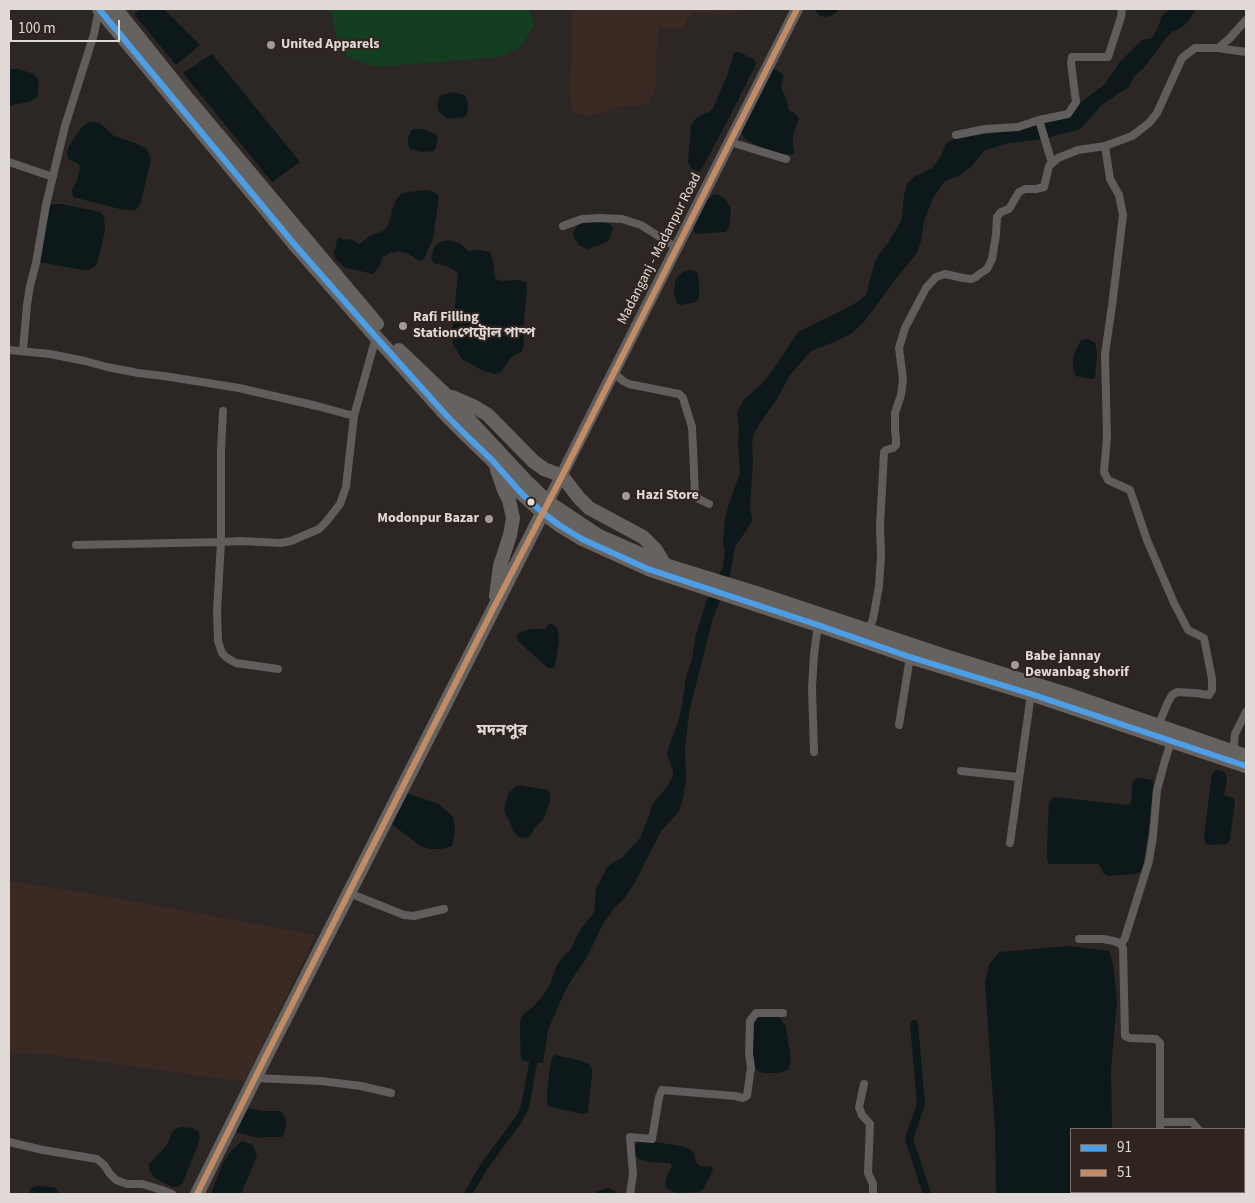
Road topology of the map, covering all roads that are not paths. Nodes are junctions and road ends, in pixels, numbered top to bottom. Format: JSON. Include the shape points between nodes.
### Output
{"nodes":[{"id":1,"x":99,"y":9,"type":"edge"},
{"id":2,"x":116,"y":9,"type":"edge"},
{"id":3,"x":797,"y":9,"type":"edge"},
{"id":4,"x":1122,"y":9,"type":"edge"},
{"id":5,"x":1246,"y":20,"type":"edge"},
{"id":6,"x":1218,"y":48,"type":"junction"},
{"id":7,"x":1246,"y":52,"type":"edge"},
{"id":8,"x":1039,"y":120,"type":"junction"},
{"id":9,"x":956,"y":135,"type":"dead end"},
{"id":10,"x":730,"y":142,"type":"junction"},
{"id":11,"x":1105,"y":146,"type":"junction"},
{"id":12,"x":786,"y":159,"type":"dead end"},
{"id":13,"x":9,"y":162,"type":"edge"},
{"id":14,"x":1052,"y":163,"type":"junction"},
{"id":15,"x":53,"y":177,"type":"junction"},
{"id":16,"x":563,"y":226,"type":"dead end"},
{"id":17,"x":677,"y":248,"type":"junction"},
{"id":18,"x":376,"y":337,"type":"junction"},
{"id":19,"x":9,"y":350,"type":"edge"},
{"id":20,"x":23,"y":350,"type":"junction"},
{"id":21,"x":614,"y":373,"type":"junction"},
{"id":22,"x":446,"y":395,"type":"junction"},
{"id":23,"x":223,"y":411,"type":"dead end"},
{"id":24,"x":354,"y":416,"type":"junction"},
{"id":25,"x":492,"y":460,"type":"junction"},
{"id":26,"x":562,"y":476,"type":"junction"},
{"id":27,"x":708,"y":504,"type":"dead end"},
{"id":28,"x":545,"y":508,"type":"junction"},
{"id":29,"x":222,"y":542,"type":"junction"},
{"id":30,"x":76,"y":545,"type":"dead end"},
{"id":31,"x":665,"y":565,"type":"junction"},
{"id":32,"x":707,"y":583,"type":"junction"},
{"id":33,"x":744,"y":595,"type":"junction"},
{"id":34,"x":494,"y":607,"type":"junction"},
{"id":35,"x":818,"y":625,"type":"junction"},
{"id":36,"x":868,"y":631,"type":"junction"},
{"id":37,"x":910,"y":657,"type":"junction"},
{"id":38,"x":278,"y":669,"type":"dead end"},
{"id":39,"x":1031,"y":694,"type":"junction"},
{"id":40,"x":1246,"y":712,"type":"edge"},
{"id":41,"x":899,"y":725,"type":"dead end"},
{"id":42,"x":1158,"y":726,"type":"junction"},
{"id":43,"x":1171,"y":741,"type":"junction"},
{"id":44,"x":814,"y":752,"type":"dead end"},
{"id":45,"x":1241,"y":754,"type":"edge"},
{"id":46,"x":1246,"y":766,"type":"edge"},
{"id":47,"x":961,"y":771,"type":"dead end"},
{"id":48,"x":1019,"y":777,"type":"junction"},
{"id":49,"x":1010,"y":843,"type":"dead end"},
{"id":50,"x":349,"y":894,"type":"junction"},
{"id":51,"x":444,"y":909,"type":"dead end"},
{"id":52,"x":1079,"y":939,"type":"dead end"},
{"id":53,"x":1121,"y":944,"type":"junction"},
{"id":54,"x":782,"y":1012,"type":"dead end"},
{"id":55,"x":254,"y":1078,"type":"junction"},
{"id":56,"x":864,"y":1084,"type":"dead end"},
{"id":57,"x":391,"y":1093,"type":"dead end"},
{"id":58,"x":1160,"y":1126,"type":"edge"},
{"id":59,"x":1197,"y":1128,"type":"edge"},
{"id":60,"x":9,"y":1142,"type":"edge"},
{"id":61,"x":172,"y":1194,"type":"edge"},
{"id":62,"x":197,"y":1194,"type":"edge"},
{"id":63,"x":630,"y":1194,"type":"edge"},
{"id":64,"x":872,"y":1194,"type":"edge"}],
"edges":[{"from":1,"to":15,"type":"street"},
{"from":1,"to":18,"type":"highway","via":[[295,245]]},
{"from":2,"to":22,"type":"highway","via":[[397,349]]},
{"from":3,"to":10,"type":"main road","name":"Madanganj - Madanpur Road"},
{"from":4,"to":8,"type":"street","via":[[1108,57],[1072,57],[1076,102],[1068,114]]},
{"from":5,"to":6,"type":"street"},
{"from":6,"to":7,"type":"street"},
{"from":6,"to":11,"type":"street","via":[[1195,48],[1182,58],[1150,123],[1132,136]]},
{"from":8,"to":9,"type":"street","via":[[1018,127]]},
{"from":8,"to":14,"type":"street"},
{"from":10,"to":12,"type":"street"},
{"from":10,"to":17,"type":"main road","name":"Madanganj - Madanpur Road"},
{"from":11,"to":14,"type":"street","via":[[1078,150]]},
{"from":11,"to":42,"type":"street","via":[[1108,172],[1119,195],[1123,215],[1105,354],[1107,437],[1104,472],[1108,480],[1130,490],[1174,603],[1188,630],[1204,638],[1212,679],[1209,695],[1177,692],[1172,695]]},
{"from":13,"to":15,"type":"street"},
{"from":14,"to":36,"type":"street","via":[[1044,187],[1022,190],[1009,209],[998,214],[992,259],[987,269],[971,279],[945,274],[936,277],[926,288],[905,328],[899,348],[903,378],[895,413],[896,445],[884,452],[879,586]]},
{"from":15,"to":20,"type":"street","via":[[30,286]]},
{"from":16,"to":17,"type":"street","via":[[582,219],[622,219],[641,226]]},
{"from":17,"to":21,"type":"main road","name":"Madanganj - Madanpur Road"},
{"from":18,"to":24,"type":"street"},
{"from":18,"to":25,"type":"highway","via":[[447,416]]},
{"from":19,"to":20,"type":"street"},
{"from":20,"to":24,"type":"street","via":[[138,373],[239,388]]},
{"from":21,"to":26,"type":"main road","name":"Madanganj - Madanpur Road"},
{"from":21,"to":27,"type":"street","via":[[629,384],[679,394],[683,398],[692,427],[696,494]]},
{"from":22,"to":26,"type":"highway","via":[[488,415],[533,462]]},
{"from":22,"to":28,"type":"highway","via":[[526,480]]},
{"from":23,"to":29,"type":"street"},
{"from":24,"to":29,"type":"street","via":[[346,487],[340,504],[319,529],[292,542]]},
{"from":25,"to":28,"type":"highway","via":[[522,494]]},
{"from":25,"to":34,"type":"highway","via":[[513,518],[500,566]]},
{"from":26,"to":28,"type":"main road","name":"Madanganj - Madanpur Road"},
{"from":26,"to":31,"type":"highway","via":[[589,508],[643,537]]},
{"from":28,"to":31,"type":"highway","via":[[566,515],[599,536]]},
{"from":28,"to":32,"type":"highway","via":[[559,525],[606,550],[648,569]]},
{"from":28,"to":34,"type":"highway"},
{"from":29,"to":30,"type":"street"},
{"from":29,"to":38,"type":"street","via":[[217,611],[218,642],[222,653],[236,663]]},
{"from":31,"to":32,"type":"highway"},
{"from":32,"to":33,"type":"highway"},
{"from":33,"to":35,"type":"highway"},
{"from":33,"to":36,"type":"highway"},
{"from":34,"to":50,"type":"highway"},
{"from":35,"to":37,"type":"highway"},
{"from":35,"to":44,"type":"street","via":[[812,679]]},
{"from":36,"to":42,"type":"highway"},
{"from":37,"to":39,"type":"highway"},
{"from":37,"to":41,"type":"street"},
{"from":39,"to":43,"type":"highway"},
{"from":39,"to":48,"type":"street"},
{"from":40,"to":45,"type":"street","via":[[1234,734],[1234,743]]},
{"from":42,"to":45,"type":"highway"},
{"from":43,"to":46,"type":"highway"},
{"from":43,"to":53,"type":"street","via":[[1157,790],[1148,861]]},
{"from":47,"to":48,"type":"street"},
{"from":48,"to":49,"type":"street"},
{"from":50,"to":51,"type":"street","via":[[404,915],[425,915]]},
{"from":50,"to":55,"type":"highway"},
{"from":52,"to":53,"type":"street","via":[[1103,939]]},
{"from":53,"to":58,"type":"street","via":[[1124,953],[1125,1036],[1156,1038],[1160,1043]]},
{"from":54,"to":63,"type":"street","via":[[756,1013],[750,1021],[751,1067],[747,1096],[662,1090],[652,1139],[630,1137]]},
{"from":55,"to":57,"type":"street","via":[[331,1082]]},
{"from":55,"to":62,"type":"highway"},
{"from":56,"to":64,"type":"street","via":[[859,1107],[870,1124],[868,1173],[873,1184]]},
{"from":58,"to":59,"type":"street","via":[[1192,1122]]},
{"from":60,"to":61,"type":"street","via":[[97,1160],[116,1180]]}]}
